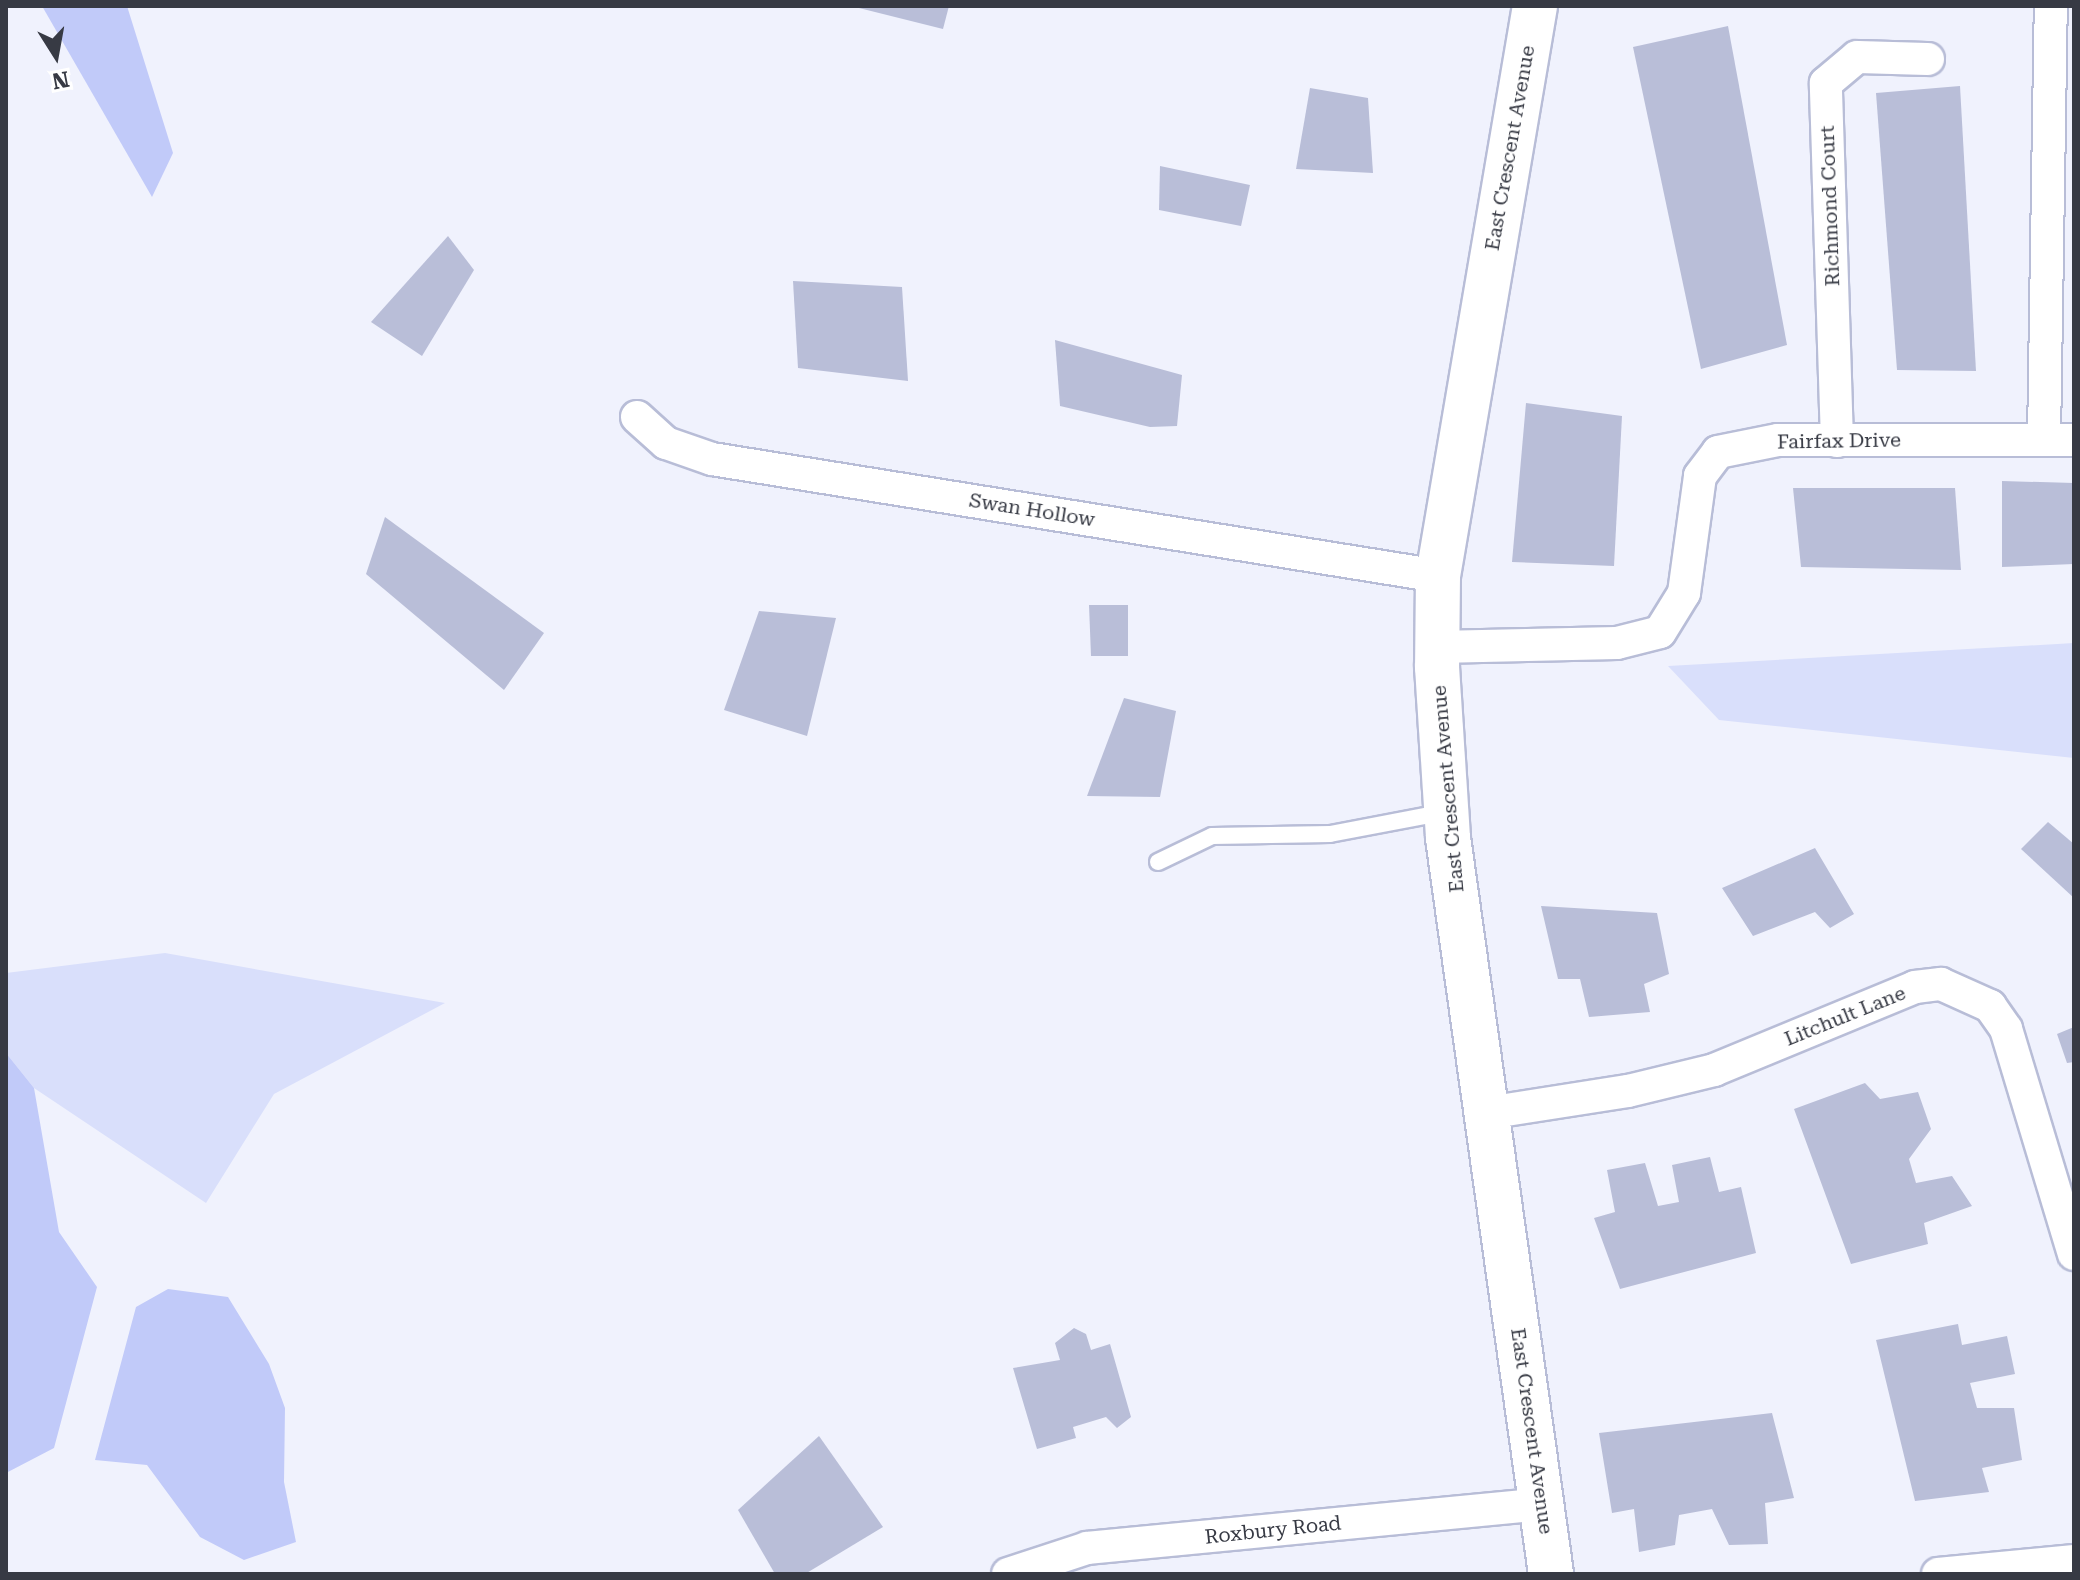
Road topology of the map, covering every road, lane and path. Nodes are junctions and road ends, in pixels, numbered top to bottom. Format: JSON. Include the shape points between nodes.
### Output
{"nodes":[{"id":1,"x":1535,"y":6,"type":"edge"},
{"id":2,"x":2051,"y":6,"type":"edge"},
{"id":3,"x":1928,"y":59,"type":"dead end"},
{"id":4,"x":637,"y":417,"type":"dead end"},
{"id":5,"x":2059,"y":440,"type":"edge"},
{"id":6,"x":1837,"y":441,"type":"junction"},
{"id":7,"x":1438,"y":576,"type":"junction"},
{"id":8,"x":1437,"y":647,"type":"junction"},
{"id":9,"x":1446,"y":812,"type":"junction"},
{"id":10,"x":1158,"y":862,"type":"dead end"},
{"id":11,"x":1487,"y":1113,"type":"junction"},
{"id":12,"x":2074,"y":1254,"type":"edge"},
{"id":13,"x":1542,"y":1504,"type":"junction"},
{"id":14,"x":2074,"y":1561,"type":"edge"},
{"id":15,"x":1008,"y":1574,"type":"edge"},
{"id":16,"x":1551,"y":1574,"type":"edge"},
{"id":17,"x":1938,"y":1574,"type":"edge"}],
"edges":[{"from":1,"to":7,"type":"street","name":"East Crescent Avenue"},
{"from":2,"to":5,"type":"street","name":"Fairfax Drive"},
{"from":3,"to":6,"type":"street","name":"Richmond Court","via":[[1857,57],[1826,83]]},
{"from":4,"to":7,"type":"street","name":"Swan Hollow","via":[[666,443],[712,459]]},
{"from":5,"to":6,"type":"street","name":"Fairfax Drive"},
{"from":6,"to":8,"type":"street","name":"Fairfax Drive","via":[[1778,440],[1718,452],[1700,476],[1684,593],[1660,632],[1617,643]]},
{"from":7,"to":8,"type":"street","name":"East Crescent Avenue"},
{"from":8,"to":9,"type":"street","name":"East Crescent Avenue"},
{"from":9,"to":10,"type":"lane","via":[[1330,834],[1212,836]]},
{"from":9,"to":11,"type":"street","name":"East Crescent Avenue"},
{"from":11,"to":12,"type":"street","name":"Litchult Lane","via":[[1628,1091],[1714,1070],[1915,987],[1941,984],[1990,1006],[2006,1029]]},
{"from":11,"to":13,"type":"street","name":"East Crescent Avenue"},
{"from":13,"to":15,"type":"street","name":"Roxbury Road","via":[[1087,1548]]},
{"from":13,"to":16,"type":"street","name":"East Crescent Avenue"},
{"from":14,"to":17,"type":"street"}]}
